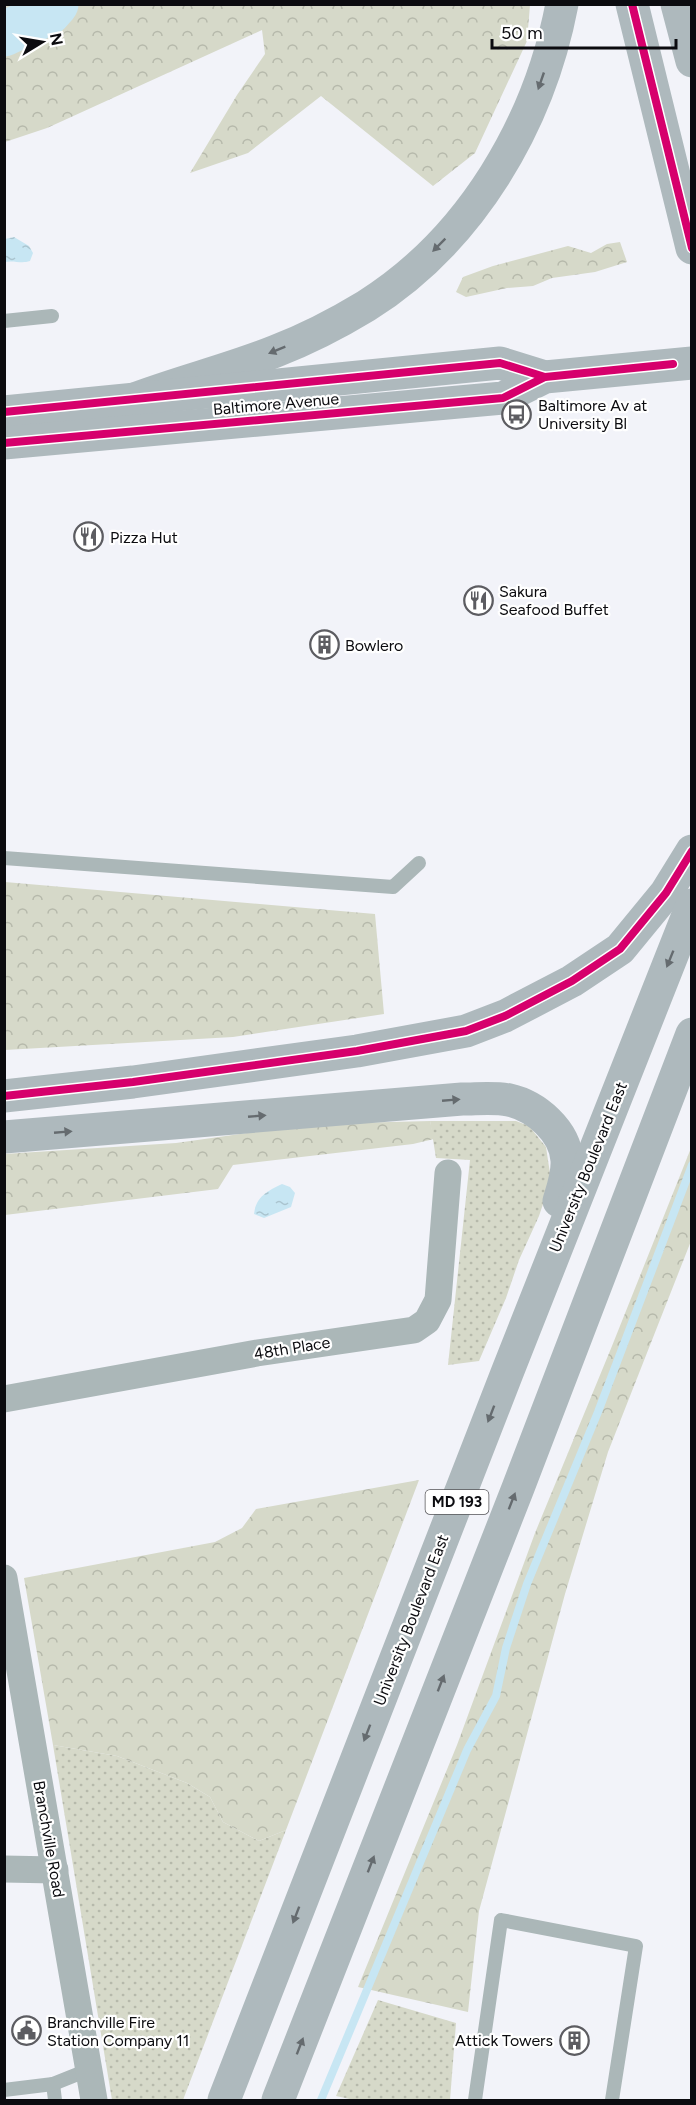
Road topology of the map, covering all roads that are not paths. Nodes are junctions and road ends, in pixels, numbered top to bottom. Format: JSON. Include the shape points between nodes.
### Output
{"nodes":[{"id":1,"x":562,"y":4,"type":"edge"},
{"id":2,"x":632,"y":4,"type":"edge"},
{"id":3,"x":677,"y":4,"type":"edge"},
{"id":4,"x":692,"y":61,"type":"edge"},
{"id":5,"x":692,"y":248,"type":"edge"},
{"id":6,"x":52,"y":316,"type":"dead end"},
{"id":7,"x":4,"y":321,"type":"edge"},
{"id":8,"x":682,"y":364,"type":"edge"},
{"id":9,"x":545,"y":377,"type":"junction"},
{"id":10,"x":129,"y":401,"type":"junction"},
{"id":11,"x":4,"y":412,"type":"edge"},
{"id":12,"x":4,"y":443,"type":"edge"},
{"id":13,"x":692,"y":851,"type":"edge"},
{"id":14,"x":4,"y":858,"type":"edge"},
{"id":15,"x":419,"y":863,"type":"dead end"},
{"id":16,"x":692,"y":905,"type":"edge"},
{"id":17,"x":692,"y":1034,"type":"edge"},
{"id":18,"x":692,"y":1075,"type":"edge"},
{"id":19,"x":4,"y":1096,"type":"edge"},
{"id":20,"x":4,"y":1137,"type":"edge"},
{"id":21,"x":448,"y":1173,"type":"dead end"},
{"id":22,"x":620,"y":1219,"type":"junction"},
{"id":23,"x":507,"y":1373,"type":"junction"},
{"id":24,"x":4,"y":1399,"type":"edge"},
{"id":25,"x":4,"y":1578,"type":"edge"},
{"id":26,"x":4,"y":1869,"type":"edge"},
{"id":27,"x":55,"y":1870,"type":"junction"},
{"id":28,"x":88,"y":2070,"type":"junction"},
{"id":29,"x":53,"y":2084,"type":"junction"},
{"id":30,"x":4,"y":2090,"type":"edge"},
{"id":31,"x":55,"y":2100,"type":"edge"},
{"id":32,"x":94,"y":2100,"type":"edge"},
{"id":33,"x":224,"y":2100,"type":"edge"},
{"id":34,"x":278,"y":2100,"type":"edge"},
{"id":35,"x":476,"y":2100,"type":"edge"},
{"id":36,"x":612,"y":2100,"type":"edge"}],
"edges":[{"from":1,"to":10,"type":"main road","one_way":true,"via":[[556,40],[514,145],[453,231],[416,268],[367,306],[276,351]]},
{"from":2,"to":5,"type":"main road"},
{"from":3,"to":4,"type":"main road"},
{"from":6,"to":7,"type":"lane"},
{"from":8,"to":9,"type":"main road","name":"Baltimore Avenue"},
{"from":9,"to":10,"type":"main road","name":"Baltimore Avenue","via":[[500,363]]},
{"from":9,"to":12,"type":"main road","name":"Baltimore Avenue","via":[[503,398]]},
{"from":10,"to":11,"type":"main road","name":"Baltimore Avenue"},
{"from":13,"to":19,"type":"main road","via":[[666,893],[620,949],[572,981],[505,1016],[466,1031],[357,1052]]},
{"from":14,"to":15,"type":"lane","via":[[393,887]]},
{"from":16,"to":23,"type":"main road","name":"University Boulevard East","number":"MD 193","one_way":true},
{"from":17,"to":22,"type":"main road","number":"MD 193"},
{"from":18,"to":22,"type":"main road"},
{"from":20,"to":23,"type":"main road","one_way":true,"via":[[462,1099],[509,1100],[543,1115],[560,1136],[567,1159],[565,1179]]},
{"from":21,"to":24,"type":"street","name":"48th Place","via":[[438,1300],[428,1321],[414,1330],[257,1353]]},
{"from":34,"to":22,"type":"main road","number":"MD 193","one_way":true},
{"from":23,"to":33,"type":"main road","name":"University Boulevard East","number":"MD 193","one_way":true},
{"from":25,"to":27,"type":"street","name":"Branchville Road"},
{"from":26,"to":27,"type":"street"},
{"from":27,"to":28,"type":"street","name":"Branchville Road"},
{"from":28,"to":29,"type":"lane"},
{"from":28,"to":32,"type":"street","name":"Branchville Road"},
{"from":29,"to":30,"type":"lane"},
{"from":29,"to":31,"type":"lane"},
{"from":35,"to":36,"type":"lane","via":[[501,1920],[636,1946]]}]}
